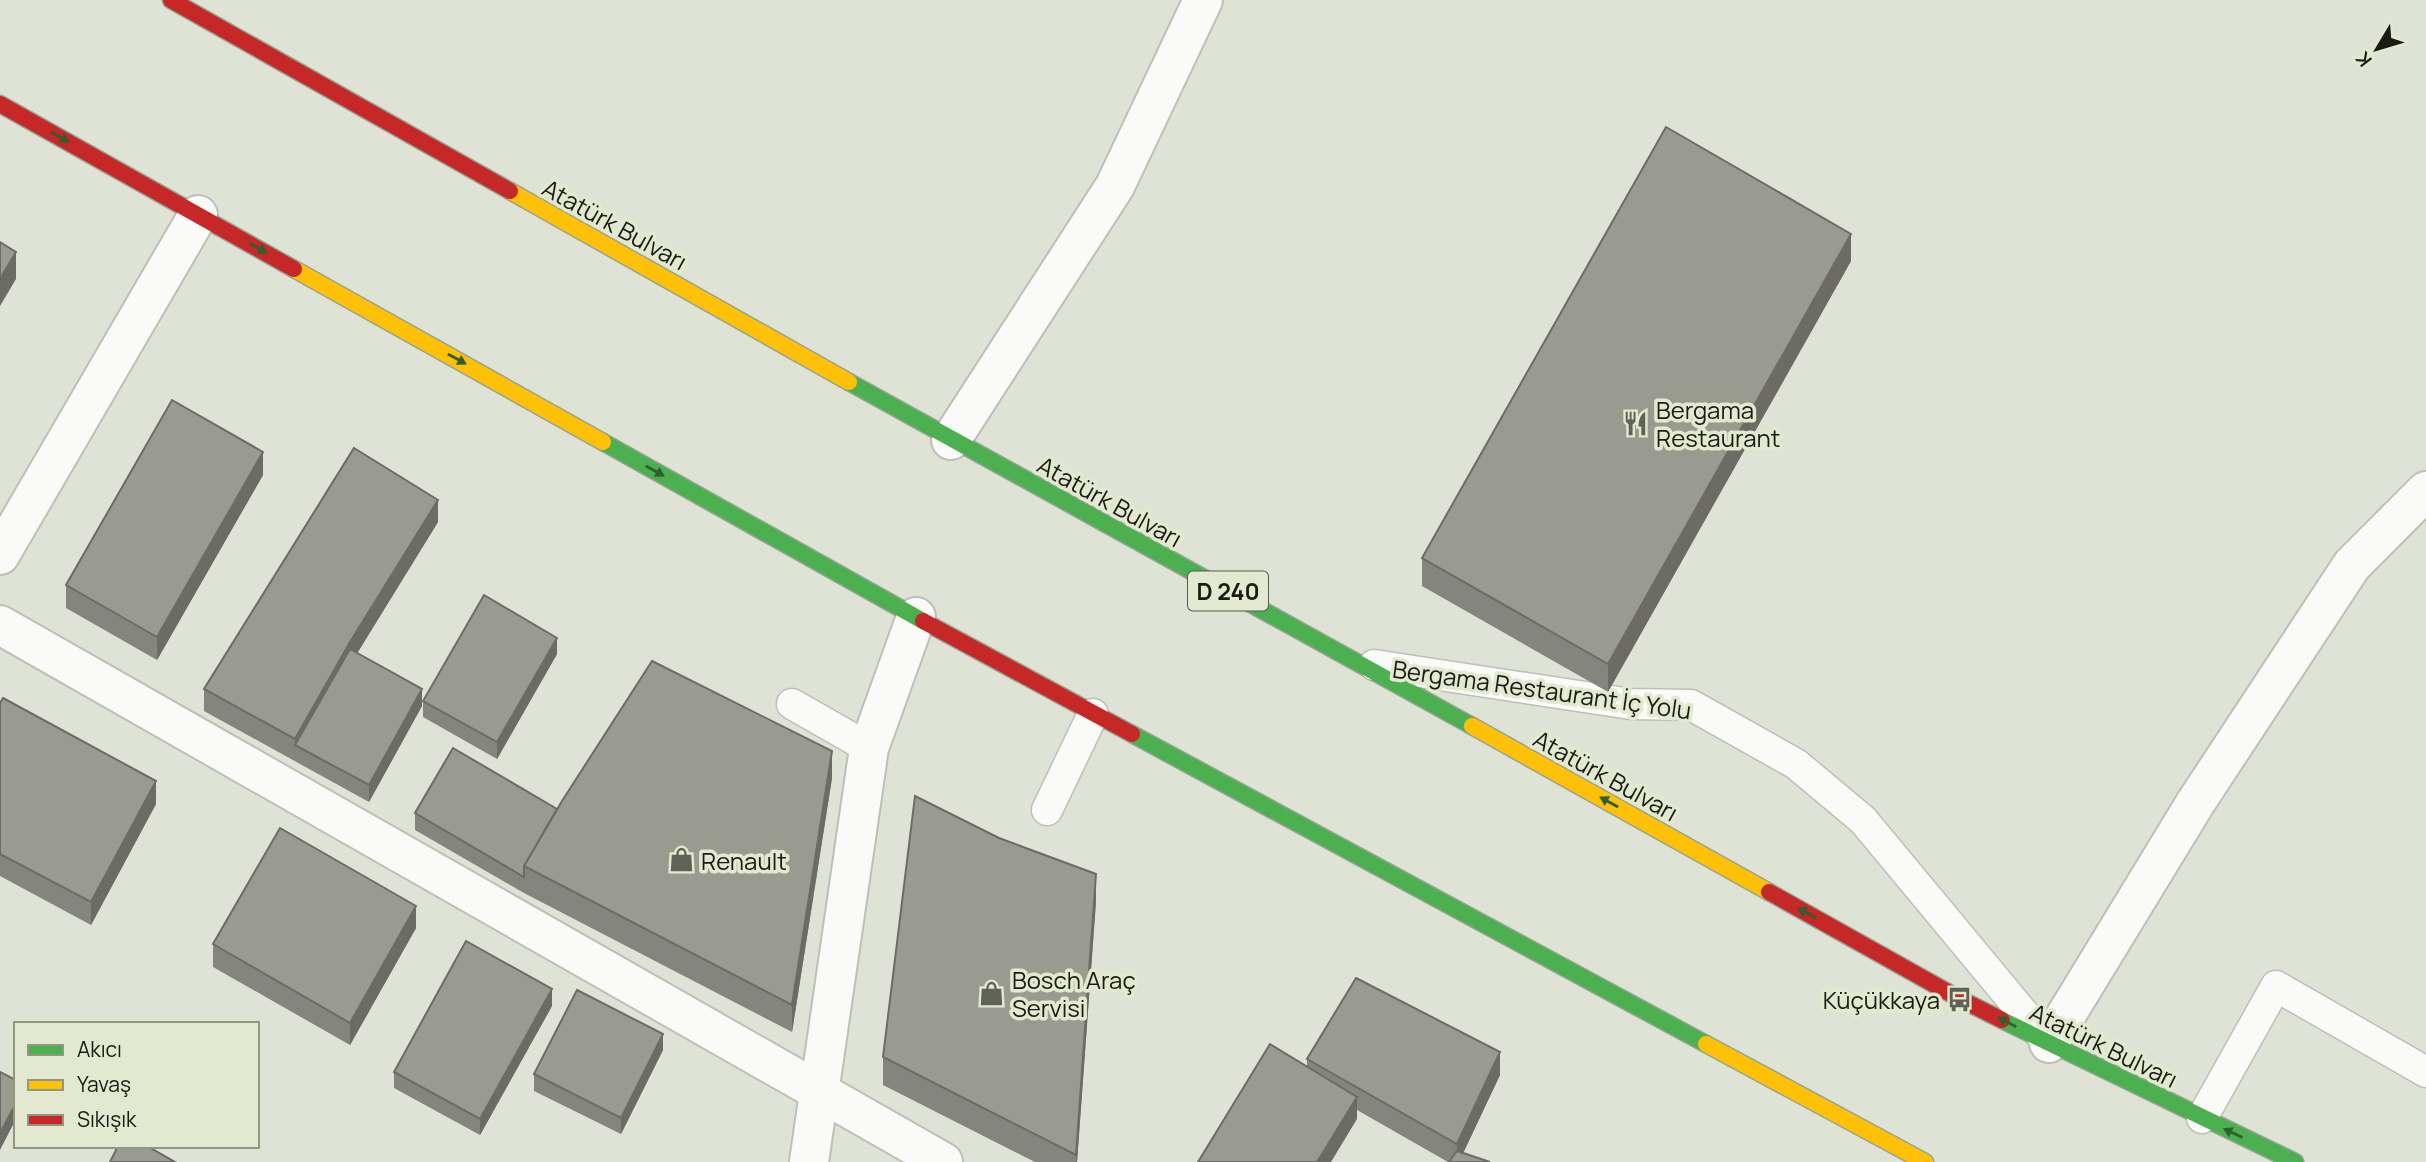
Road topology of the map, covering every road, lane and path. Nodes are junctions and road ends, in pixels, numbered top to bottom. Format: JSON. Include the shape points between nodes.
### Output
{"nodes":[{"id":1,"x":171,"y":0,"type":"edge"},
{"id":2,"x":1203,"y":0,"type":"edge"},
{"id":3,"x":0,"y":104,"type":"edge"},
{"id":4,"x":198,"y":215,"type":"junction"},
{"id":5,"x":951,"y":440,"type":"junction"},
{"id":6,"x":2426,"y":491,"type":"edge"},
{"id":7,"x":0,"y":555,"type":"edge"},
{"id":8,"x":916,"y":617,"type":"junction"},
{"id":9,"x":0,"y":625,"type":"edge"},
{"id":10,"x":1359,"y":663,"type":"junction"},
{"id":11,"x":792,"y":704,"type":"dead end"},
{"id":12,"x":1093,"y":714,"type":"junction"},
{"id":13,"x":869,"y":748,"type":"junction"},
{"id":14,"x":1047,"y":810,"type":"dead end"},
{"id":15,"x":2049,"y":1043,"type":"junction"},
{"id":16,"x":2426,"y":1072,"type":"edge"},
{"id":17,"x":820,"y":1092,"type":"junction"},
{"id":18,"x":2202,"y":1118,"type":"junction"},
{"id":19,"x":809,"y":1162,"type":"edge"},
{"id":20,"x":943,"y":1162,"type":"edge"},
{"id":21,"x":1925,"y":1162,"type":"edge"},
{"id":22,"x":2295,"y":1162,"type":"edge"}],
"edges":[{"from":1,"to":5,"type":"highway","name":"Atatürk Bulvarı","number":"D 240"},
{"from":2,"to":5,"type":"street","via":[[1115,187]]},
{"from":3,"to":4,"type":"highway","one_way":true},
{"from":4,"to":7,"type":"street"},
{"from":4,"to":8,"type":"highway","one_way":true},
{"from":5,"to":10,"type":"highway","name":"Atatürk Bulvarı","number":"D 240"},
{"from":6,"to":15,"type":"street","via":[[2352,565],[2196,802]]},
{"from":8,"to":12,"type":"highway"},
{"from":8,"to":13,"type":"street"},
{"from":9,"to":17,"type":"street"},
{"from":15,"to":10,"type":"highway","name":"Atatürk Bulvarı","number":"D 240","one_way":true,"via":[[1960,999]]},
{"from":10,"to":15,"type":"lane","name":"Bergama Restaurant İç Yolu","via":[[1631,704],[1691,705],[1796,764],[1863,820]]},
{"from":11,"to":13,"type":"lane"},
{"from":12,"to":14,"type":"lane"},
{"from":12,"to":21,"type":"highway"},
{"from":13,"to":17,"type":"street"},
{"from":15,"to":18,"type":"highway","name":"Atatürk Bulvarı","number":"D 240"},
{"from":16,"to":18,"type":"lane","via":[[2276,986]]},
{"from":17,"to":19,"type":"street"},
{"from":17,"to":20,"type":"street"},
{"from":22,"to":18,"type":"highway","name":"Atatürk Bulvarı","number":"D 240","one_way":true}]}
